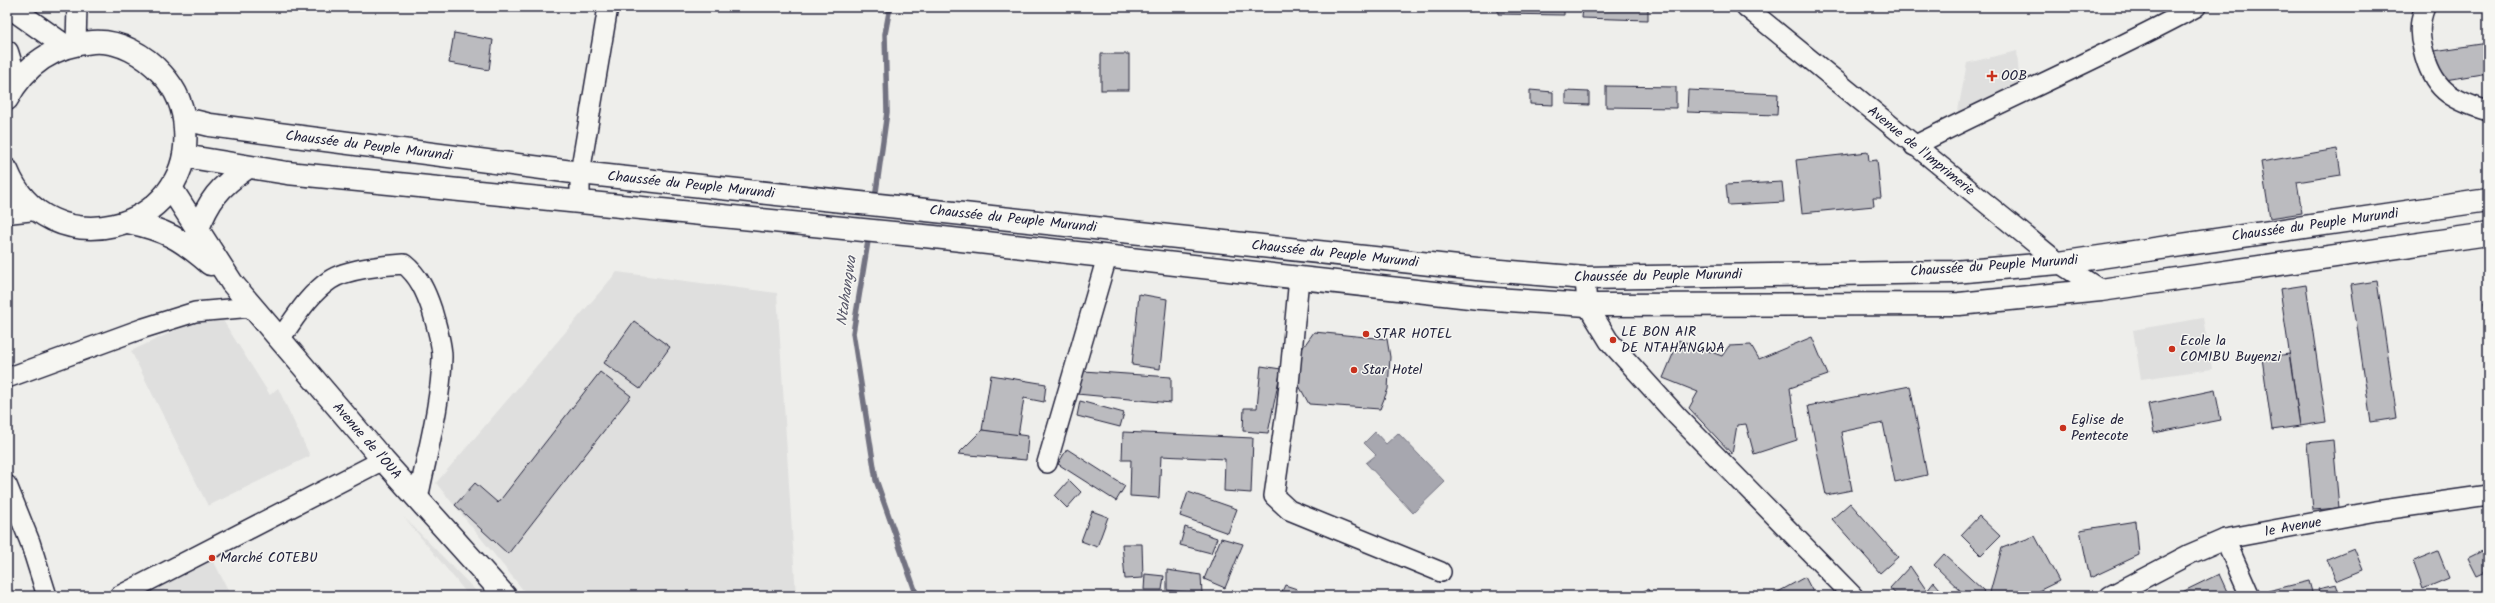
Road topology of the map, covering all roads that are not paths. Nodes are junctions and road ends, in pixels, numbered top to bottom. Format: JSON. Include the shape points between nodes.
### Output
{"nodes":[{"id":1,"x":10,"y":7,"type":"edge"},
{"id":2,"x":77,"y":7,"type":"edge"},
{"id":3,"x":608,"y":7,"type":"edge"},
{"id":4,"x":1746,"y":7,"type":"edge"},
{"id":5,"x":2196,"y":7,"type":"edge"},
{"id":6,"x":2425,"y":7,"type":"edge"},
{"id":7,"x":70,"y":45,"type":"junction"},
{"id":8,"x":7,"y":52,"type":"edge"},
{"id":9,"x":12,"y":90,"type":"edge"},
{"id":10,"x":2488,"y":111,"type":"edge"},
{"id":11,"x":185,"y":119,"type":"junction"},
{"id":12,"x":1914,"y":146,"type":"junction"},
{"id":13,"x":184,"y":156,"type":"junction"},
{"id":14,"x":247,"y":168,"type":"junction"},
{"id":15,"x":7,"y":170,"type":"edge"},
{"id":16,"x":580,"y":173,"type":"junction"},
{"id":17,"x":171,"y":188,"type":"junction"},
{"id":18,"x":2488,"y":200,"type":"edge"},
{"id":19,"x":580,"y":202,"type":"junction"},
{"id":20,"x":35,"y":209,"type":"junction"},
{"id":21,"x":7,"y":212,"type":"edge"},
{"id":22,"x":128,"y":222,"type":"junction"},
{"id":23,"x":197,"y":231,"type":"junction"},
{"id":24,"x":2488,"y":234,"type":"edge"},
{"id":25,"x":1107,"y":257,"type":"junction"},
{"id":26,"x":2060,"y":262,"type":"junction"},
{"id":27,"x":1299,"y":278,"type":"junction"},
{"id":28,"x":1585,"y":278,"type":"junction"},
{"id":29,"x":232,"y":283,"type":"junction"},
{"id":30,"x":2101,"y":290,"type":"junction"},
{"id":31,"x":1587,"y":304,"type":"junction"},
{"id":32,"x":253,"y":307,"type":"junction"},
{"id":33,"x":280,"y":339,"type":"junction"},
{"id":34,"x":7,"y":378,"type":"edge"},
{"id":35,"x":383,"y":460,"type":"junction"},
{"id":36,"x":1047,"y":463,"type":"dead end"},
{"id":37,"x":7,"y":485,"type":"edge"},
{"id":38,"x":2488,"y":495,"type":"edge"},
{"id":39,"x":418,"y":499,"type":"junction"},
{"id":40,"x":2225,"y":539,"type":"junction"},
{"id":41,"x":1441,"y":572,"type":"dead end"},
{"id":42,"x":48,"y":596,"type":"edge"},
{"id":43,"x":119,"y":596,"type":"edge"},
{"id":44,"x":506,"y":596,"type":"edge"},
{"id":45,"x":1853,"y":596,"type":"edge"},
{"id":46,"x":2110,"y":596,"type":"edge"},
{"id":47,"x":2250,"y":596,"type":"edge"}],
"edges":[{"from":1,"to":7,"type":"main road"},
{"from":2,"to":7,"type":"street"},
{"from":3,"to":16,"type":"street"},
{"from":4,"to":12,"type":"street","name":"Avenue de l'Imprimerie"},
{"from":5,"to":12,"type":"street","via":[[2129,44],[2012,97]]},
{"from":6,"to":10,"type":"street","via":[[2419,35],[2432,78],[2440,88],[2463,104]]},
{"from":7,"to":9,"type":"main road","via":[[38,60]]},
{"from":7,"to":11,"type":"main road","via":[[97,42],[118,45],[143,57],[168,81],[179,99]]},
{"from":8,"to":9,"type":"main road"},
{"from":11,"to":13,"type":"main road"},
{"from":11,"to":16,"type":"main road","name":"Chaussée du Peuple Murundi","via":[[210,125]]},
{"from":12,"to":26,"type":"street","name":"Avenue de l'Imprimerie"},
{"from":13,"to":14,"type":"main road","name":"Chaussée du Peuple Murundi"},
{"from":13,"to":17,"type":"main road"},
{"from":14,"to":19,"type":"main road","name":"Chaussée du Peuple Murundi"},
{"from":14,"to":23,"type":"main road","via":[[225,183],[212,198]]},
{"from":15,"to":20,"type":"main road","via":[[21,195]]},
{"from":16,"to":19,"type":"street"},
{"from":16,"to":28,"type":"main road","name":"Chaussée du Peuple Murundi","via":[[1469,268]]},
{"from":17,"to":22,"type":"main road","via":[[152,208]]},
{"from":17,"to":23,"type":"main road","name":"Avenue de l'OUA"},
{"from":18,"to":26,"type":"main road","name":"Chaussée du Peuple Murundi"},
{"from":19,"to":25,"type":"main road","name":"Chaussée du Peuple Murundi"},
{"from":20,"to":21,"type":"main road"},
{"from":20,"to":22,"type":"main road","via":[[51,219],[89,229],[109,228]]},
{"from":22,"to":29,"type":"main road","name":"Avenue de l'OUA","via":[[157,229],[185,242]]},
{"from":23,"to":29,"type":"main road","name":"Avenue de l'OUA"},
{"from":24,"to":30,"type":"main road","name":"Chaussée du Peuple Murundi"},
{"from":25,"to":27,"type":"main road","name":"Chaussée du Peuple Murundi"},
{"from":25,"to":36,"type":"street"},
{"from":26,"to":28,"type":"main road","name":"Chaussée du Peuple Murundi","via":[[1954,272]]},
{"from":26,"to":30,"type":"street","name":"Avenue de l'Imprimerie"},
{"from":27,"to":31,"type":"main road","name":"Chaussée du Peuple Murundi","via":[[1479,298]]},
{"from":27,"to":41,"type":"street","via":[[1287,405],[1274,496],[1289,510]]},
{"from":28,"to":31,"type":"street"},
{"from":29,"to":32,"type":"main road","name":"Avenue de l'OUA"},
{"from":30,"to":31,"type":"main road","name":"Chaussée du Peuple Murundi","via":[[1958,304]]},
{"from":31,"to":45,"type":"street","via":[[1609,341],[1677,416]]},
{"from":32,"to":33,"type":"main road","name":"Avenue de l'OUA"},
{"from":32,"to":34,"type":"street","via":[[195,312]]},
{"from":33,"to":35,"type":"main road","name":"Avenue de l'OUA"},
{"from":33,"to":39,"type":"street","via":[[310,298],[330,280],[389,265],[404,264],[414,272],[427,294],[438,330],[442,357],[438,394]]},
{"from":35,"to":39,"type":"main road","name":"Avenue de l'OUA"},
{"from":35,"to":43,"type":"street"},
{"from":37,"to":42,"type":"street"},
{"from":38,"to":40,"type":"street","name":"1e Avenue"},
{"from":39,"to":44,"type":"main road","name":"Avenue de l'OUA"},
{"from":40,"to":46,"type":"street","name":"1e Avenue","via":[[2190,554]]},
{"from":40,"to":47,"type":"street"}]}
